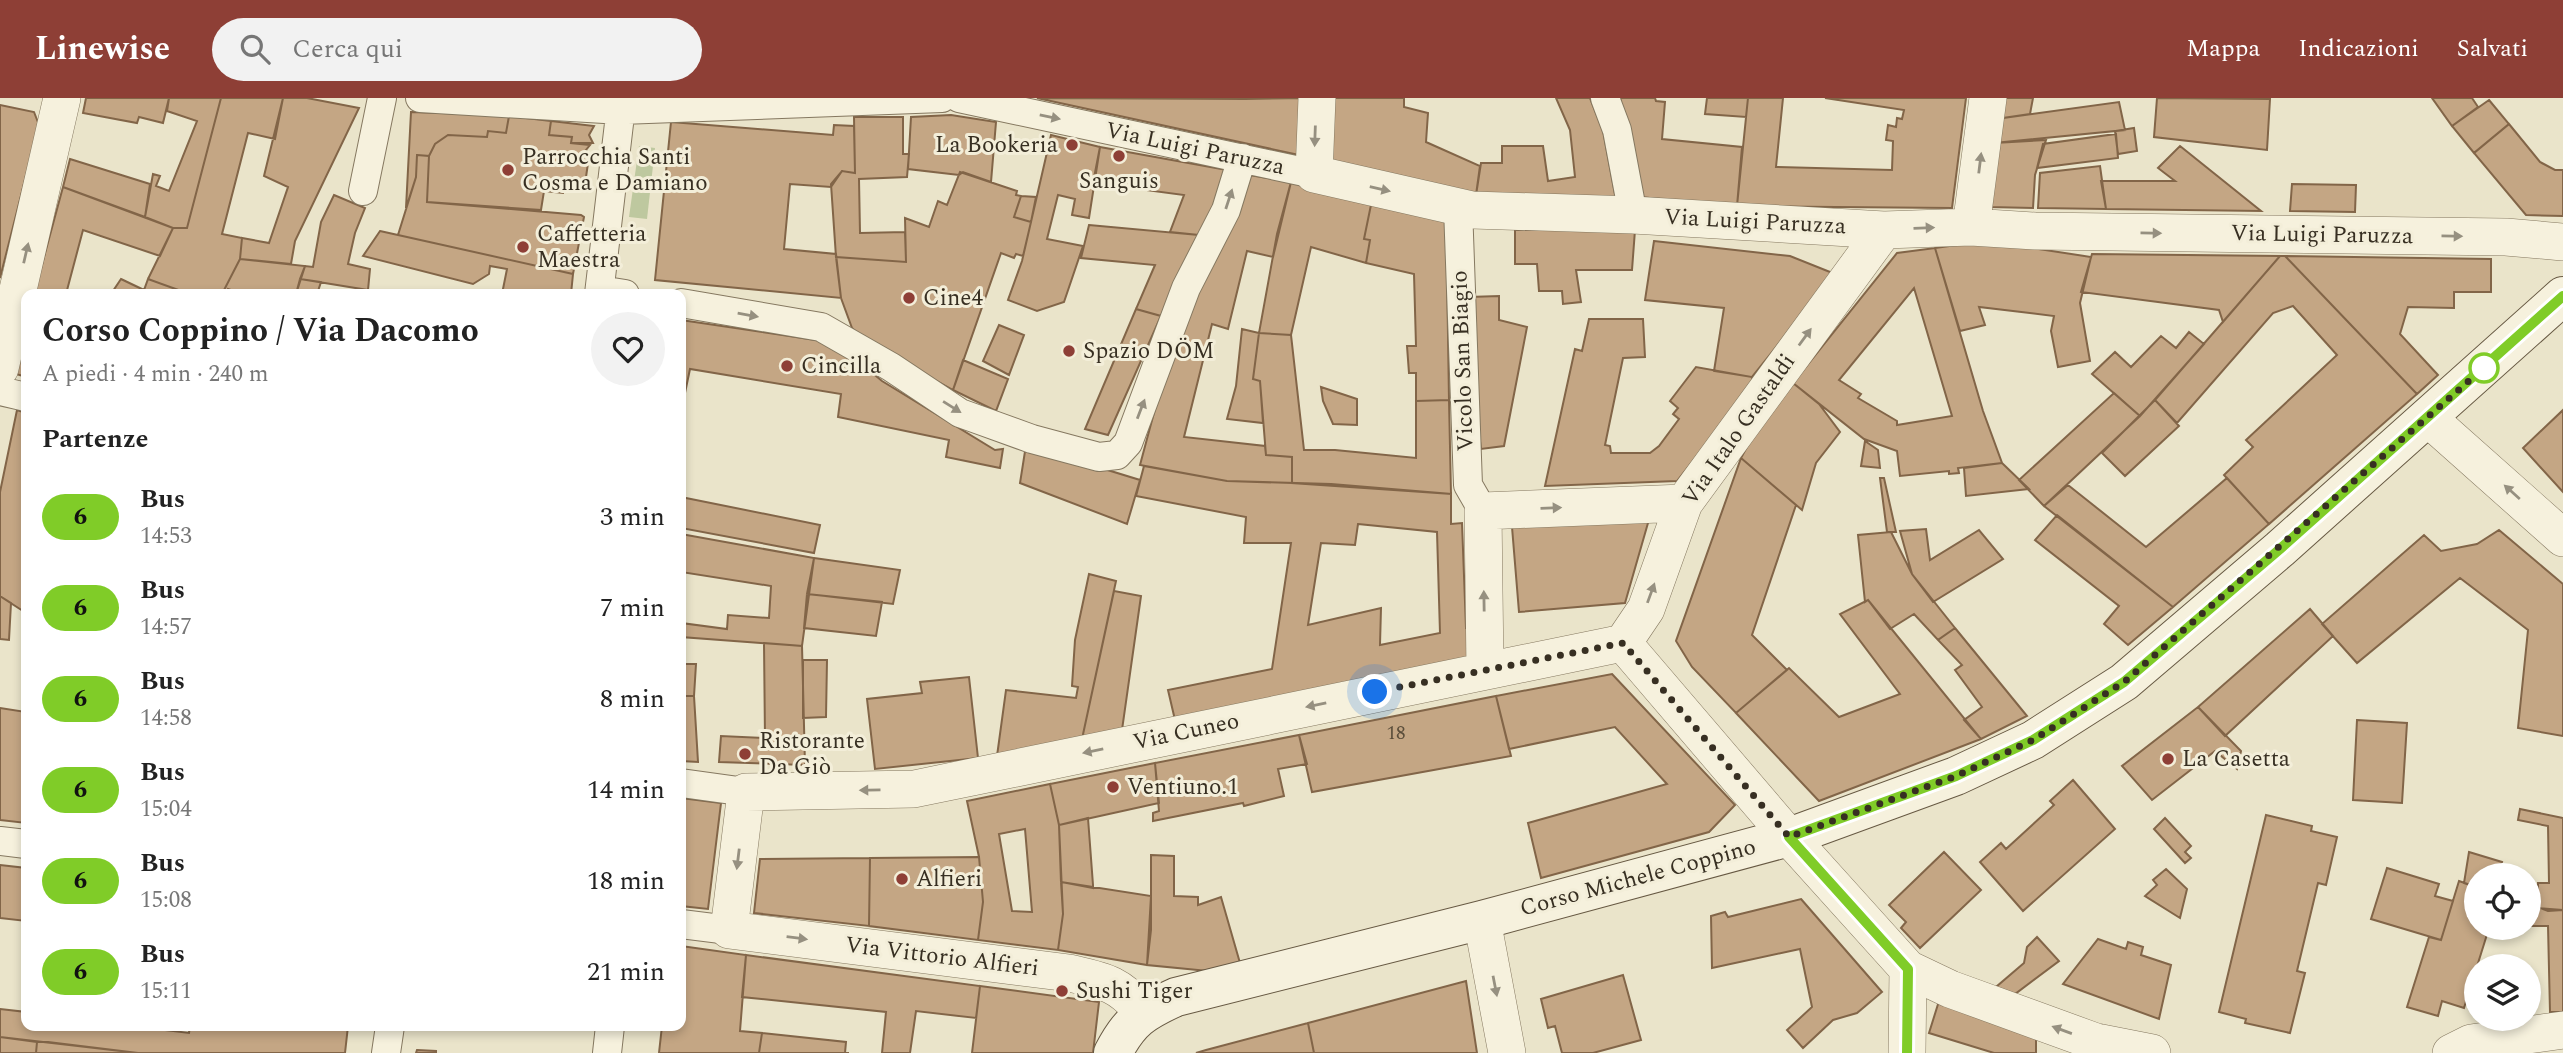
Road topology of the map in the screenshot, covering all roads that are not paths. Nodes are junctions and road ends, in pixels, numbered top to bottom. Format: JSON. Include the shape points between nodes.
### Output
{"nodes":[{"id":1,"x":62,"y":98,"type":"edge"},
{"id":2,"x":382,"y":98,"type":"edge"},
{"id":3,"x":420,"y":98,"type":"edge"},
{"id":4,"x":942,"y":98,"type":"edge"},
{"id":5,"x":959,"y":98,"type":"edge"},
{"id":6,"x":1317,"y":98,"type":"edge"},
{"id":7,"x":1605,"y":98,"type":"edge"},
{"id":8,"x":1988,"y":98,"type":"edge"},
{"id":9,"x":622,"y":104,"type":"edge"},
{"id":10,"x":1242,"y":158,"type":"junction"},
{"id":11,"x":1314,"y":174,"type":"junction"},
{"id":12,"x":363,"y":191,"type":"dead end"},
{"id":13,"x":1458,"y":207,"type":"junction"},
{"id":14,"x":1633,"y":215,"type":"junction"},
{"id":15,"x":1971,"y":227,"type":"junction"},
{"id":16,"x":1884,"y":230,"type":"junction"},
{"id":17,"x":2563,"y":242,"type":"edge"},
{"id":18,"x":608,"y":289,"type":"edge"},
{"id":19,"x":2563,"y":296,"type":"edge"},
{"id":20,"x":686,"y":304,"type":"edge"},
{"id":21,"x":0,"y":368,"type":"edge"},
{"id":22,"x":0,"y":391,"type":"edge"},
{"id":23,"x":21,"y":396,"type":"edge"},
{"id":24,"x":2428,"y":418,"type":"junction"},
{"id":25,"x":1684,"y":503,"type":"junction"},
{"id":26,"x":1483,"y":510,"type":"junction"},
{"id":27,"x":2563,"y":538,"type":"edge"},
{"id":28,"x":1623,"y":643,"type":"junction"},
{"id":29,"x":1485,"y":669,"type":"junction"},
{"id":30,"x":686,"y":784,"type":"edge"},
{"id":31,"x":746,"y":792,"type":"junction"},
{"id":32,"x":1789,"y":837,"type":"junction"},
{"id":33,"x":0,"y":841,"type":"edge"},
{"id":34,"x":21,"y":843,"type":"edge"},
{"id":35,"x":1482,"y":920,"type":"junction"},
{"id":36,"x":686,"y":925,"type":"edge"},
{"id":37,"x":729,"y":930,"type":"junction"},
{"id":38,"x":1908,"y":969,"type":"junction"},
{"id":39,"x":1143,"y":1012,"type":"junction"},
{"id":40,"x":2563,"y":1030,"type":"edge"},
{"id":41,"x":389,"y":1031,"type":"edge"},
{"id":42,"x":609,"y":1031,"type":"edge"},
{"id":43,"x":386,"y":1053,"type":"edge"},
{"id":44,"x":607,"y":1053,"type":"edge"},
{"id":45,"x":1113,"y":1053,"type":"edge"},
{"id":46,"x":1507,"y":1053,"type":"edge"},
{"id":47,"x":1907,"y":1053,"type":"edge"},
{"id":48,"x":2152,"y":1053,"type":"edge"},
{"id":49,"x":2451,"y":1053,"type":"edge"}],
"edges":[{"from":21,"to":1,"type":"street","one_way":true},
{"from":2,"to":12,"type":"street"},
{"from":3,"to":9,"type":"street"},
{"from":4,"to":9,"type":"street"},
{"from":5,"to":10,"type":"street","name":"Via Luigi Paruzza","one_way":true},
{"from":6,"to":11,"type":"street","one_way":true},
{"from":7,"to":14,"type":"street","via":[[1617,130]]},
{"from":15,"to":8,"type":"street","one_way":true},
{"from":9,"to":18,"type":"street"},
{"from":10,"to":11,"type":"street","name":"Via Luigi Paruzza"},
{"from":20,"to":10,"type":"street","one_way":true,"via":[[821,327],[960,412],[1031,439],[1099,457],[1117,455],[1128,443],[1186,288],[1226,210]]},
{"from":11,"to":13,"type":"street","name":"Via Luigi Paruzza","one_way":true},
{"from":13,"to":14,"type":"street","name":"Via Luigi Paruzza"},
{"from":13,"to":26,"type":"street","name":"Vicolo San Biagio","via":[[1468,485]]},
{"from":14,"to":16,"type":"street","name":"Via Luigi Paruzza"},
{"from":16,"to":15,"type":"street","name":"Via Luigi Paruzza","one_way":true},
{"from":15,"to":17,"type":"street","name":"Via Luigi Paruzza","one_way":true,"via":[[2506,237]]},
{"from":25,"to":16,"type":"street","name":"Via Italo Gastaldi","one_way":true},
{"from":19,"to":24,"type":"main road","name":"Corso Michele Coppino"},
{"from":22,"to":23,"type":"street"},
{"from":27,"to":24,"type":"street","one_way":true},
{"from":24,"to":32,"type":"main road","name":"Corso Michele Coppino","via":[[2124,682],[2033,740],[1967,771]]},
{"from":26,"to":25,"type":"street","one_way":true},
{"from":28,"to":25,"type":"street","name":"Via Italo Gastaldi","one_way":true,"via":[[1646,608]]},
{"from":29,"to":26,"type":"street","name":"Vicolo San Biagio","one_way":true},
{"from":28,"to":29,"type":"street","name":"Via Cuneo"},
{"from":28,"to":32,"type":"street"},
{"from":29,"to":31,"type":"street","name":"Via Cuneo","one_way":true,"via":[[914,789]]},
{"from":30,"to":31,"type":"street","name":"Via Cuneo"},
{"from":31,"to":37,"type":"street","one_way":true},
{"from":32,"to":35,"type":"main road","name":"Corso Michele Coppino"},
{"from":32,"to":38,"type":"street"},
{"from":33,"to":34,"type":"street"},
{"from":35,"to":39,"type":"main road","name":"Corso Michele Coppino","via":[[1176,997]]},
{"from":35,"to":46,"type":"street","one_way":true},
{"from":36,"to":37,"type":"street"},
{"from":37,"to":39,"type":"street","name":"Via Vittorio Alfieri","one_way":true,"via":[[1069,973],[1112,983],[1128,993]]},
{"from":38,"to":47,"type":"street"},
{"from":48,"to":38,"type":"street","one_way":true,"via":[[2096,1042]]},
{"from":39,"to":45,"type":"main road","name":"Corso Michele Coppino"},
{"from":40,"to":49,"type":"street","via":[[2471,1043]]},
{"from":41,"to":43,"type":"street"},
{"from":42,"to":44,"type":"street"}]}
